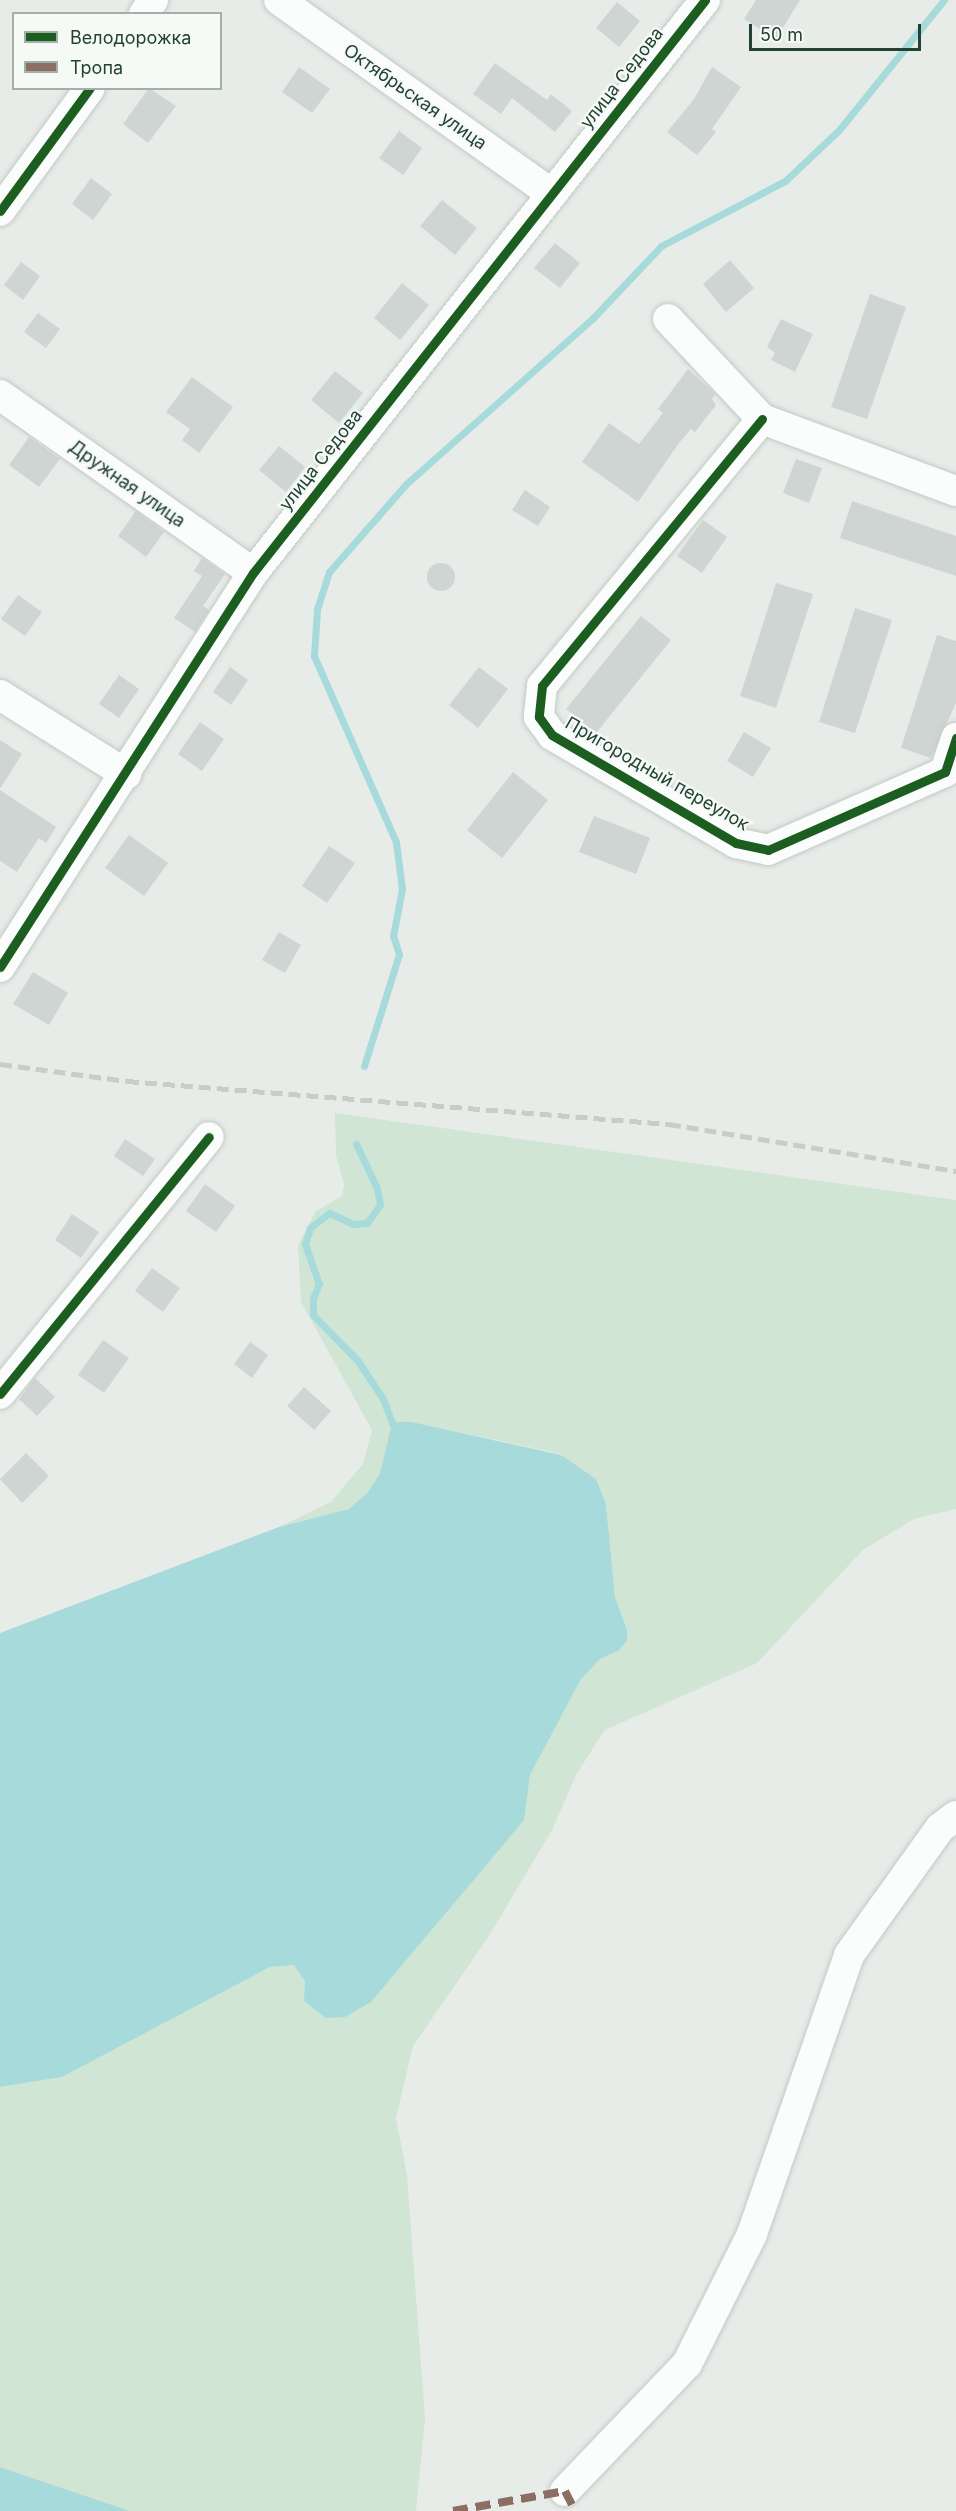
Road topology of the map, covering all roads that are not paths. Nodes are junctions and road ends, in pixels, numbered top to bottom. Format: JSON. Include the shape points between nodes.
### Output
{"nodes":[{"id":1,"x":279,"y":0,"type":"edge"},
{"id":2,"x":705,"y":0,"type":"edge"},
{"id":3,"x":89,"y":90,"type":"edge"},
{"id":4,"x":552,"y":194,"type":"junction"},
{"id":5,"x":0,"y":211,"type":"edge"},
{"id":6,"x":668,"y":320,"type":"dead end"},
{"id":7,"x":0,"y":395,"type":"edge"},
{"id":8,"x":762,"y":419,"type":"junction"},
{"id":9,"x":956,"y":491,"type":"edge"},
{"id":10,"x":253,"y":573,"type":"junction"},
{"id":11,"x":0,"y":695,"type":"edge"},
{"id":12,"x":956,"y":738,"type":"edge"},
{"id":13,"x":126,"y":774,"type":"junction"},
{"id":14,"x":0,"y":967,"type":"edge"},
{"id":15,"x":209,"y":1137,"type":"dead end"},
{"id":16,"x":0,"y":1394,"type":"edge"},
{"id":17,"x":956,"y":1816,"type":"edge"},
{"id":18,"x":565,"y":2491,"type":"dead end"}],
"edges":[{"from":1,"to":4,"type":"street","name":"Октябрьская улица"},
{"from":2,"to":4,"type":"street","name":"улица Седова"},
{"from":3,"to":5,"type":"street"},
{"from":4,"to":10,"type":"street","name":"улица Седова"},
{"from":6,"to":8,"type":"street"},
{"from":7,"to":10,"type":"street","name":"Дружная улица"},
{"from":8,"to":9,"type":"street"},
{"from":8,"to":12,"type":"street","name":"Пригородный переулок","via":[[542,686],[539,717],[552,735],[736,843],[768,850],[945,772]]},
{"from":10,"to":13,"type":"street","name":"улица Седова"},
{"from":11,"to":13,"type":"street"},
{"from":13,"to":14,"type":"street","name":"улица Седова"},
{"from":15,"to":16,"type":"street"},
{"from":17,"to":18,"type":"street","via":[[940,1828],[849,1955],[752,2234],[687,2364]]}]}
